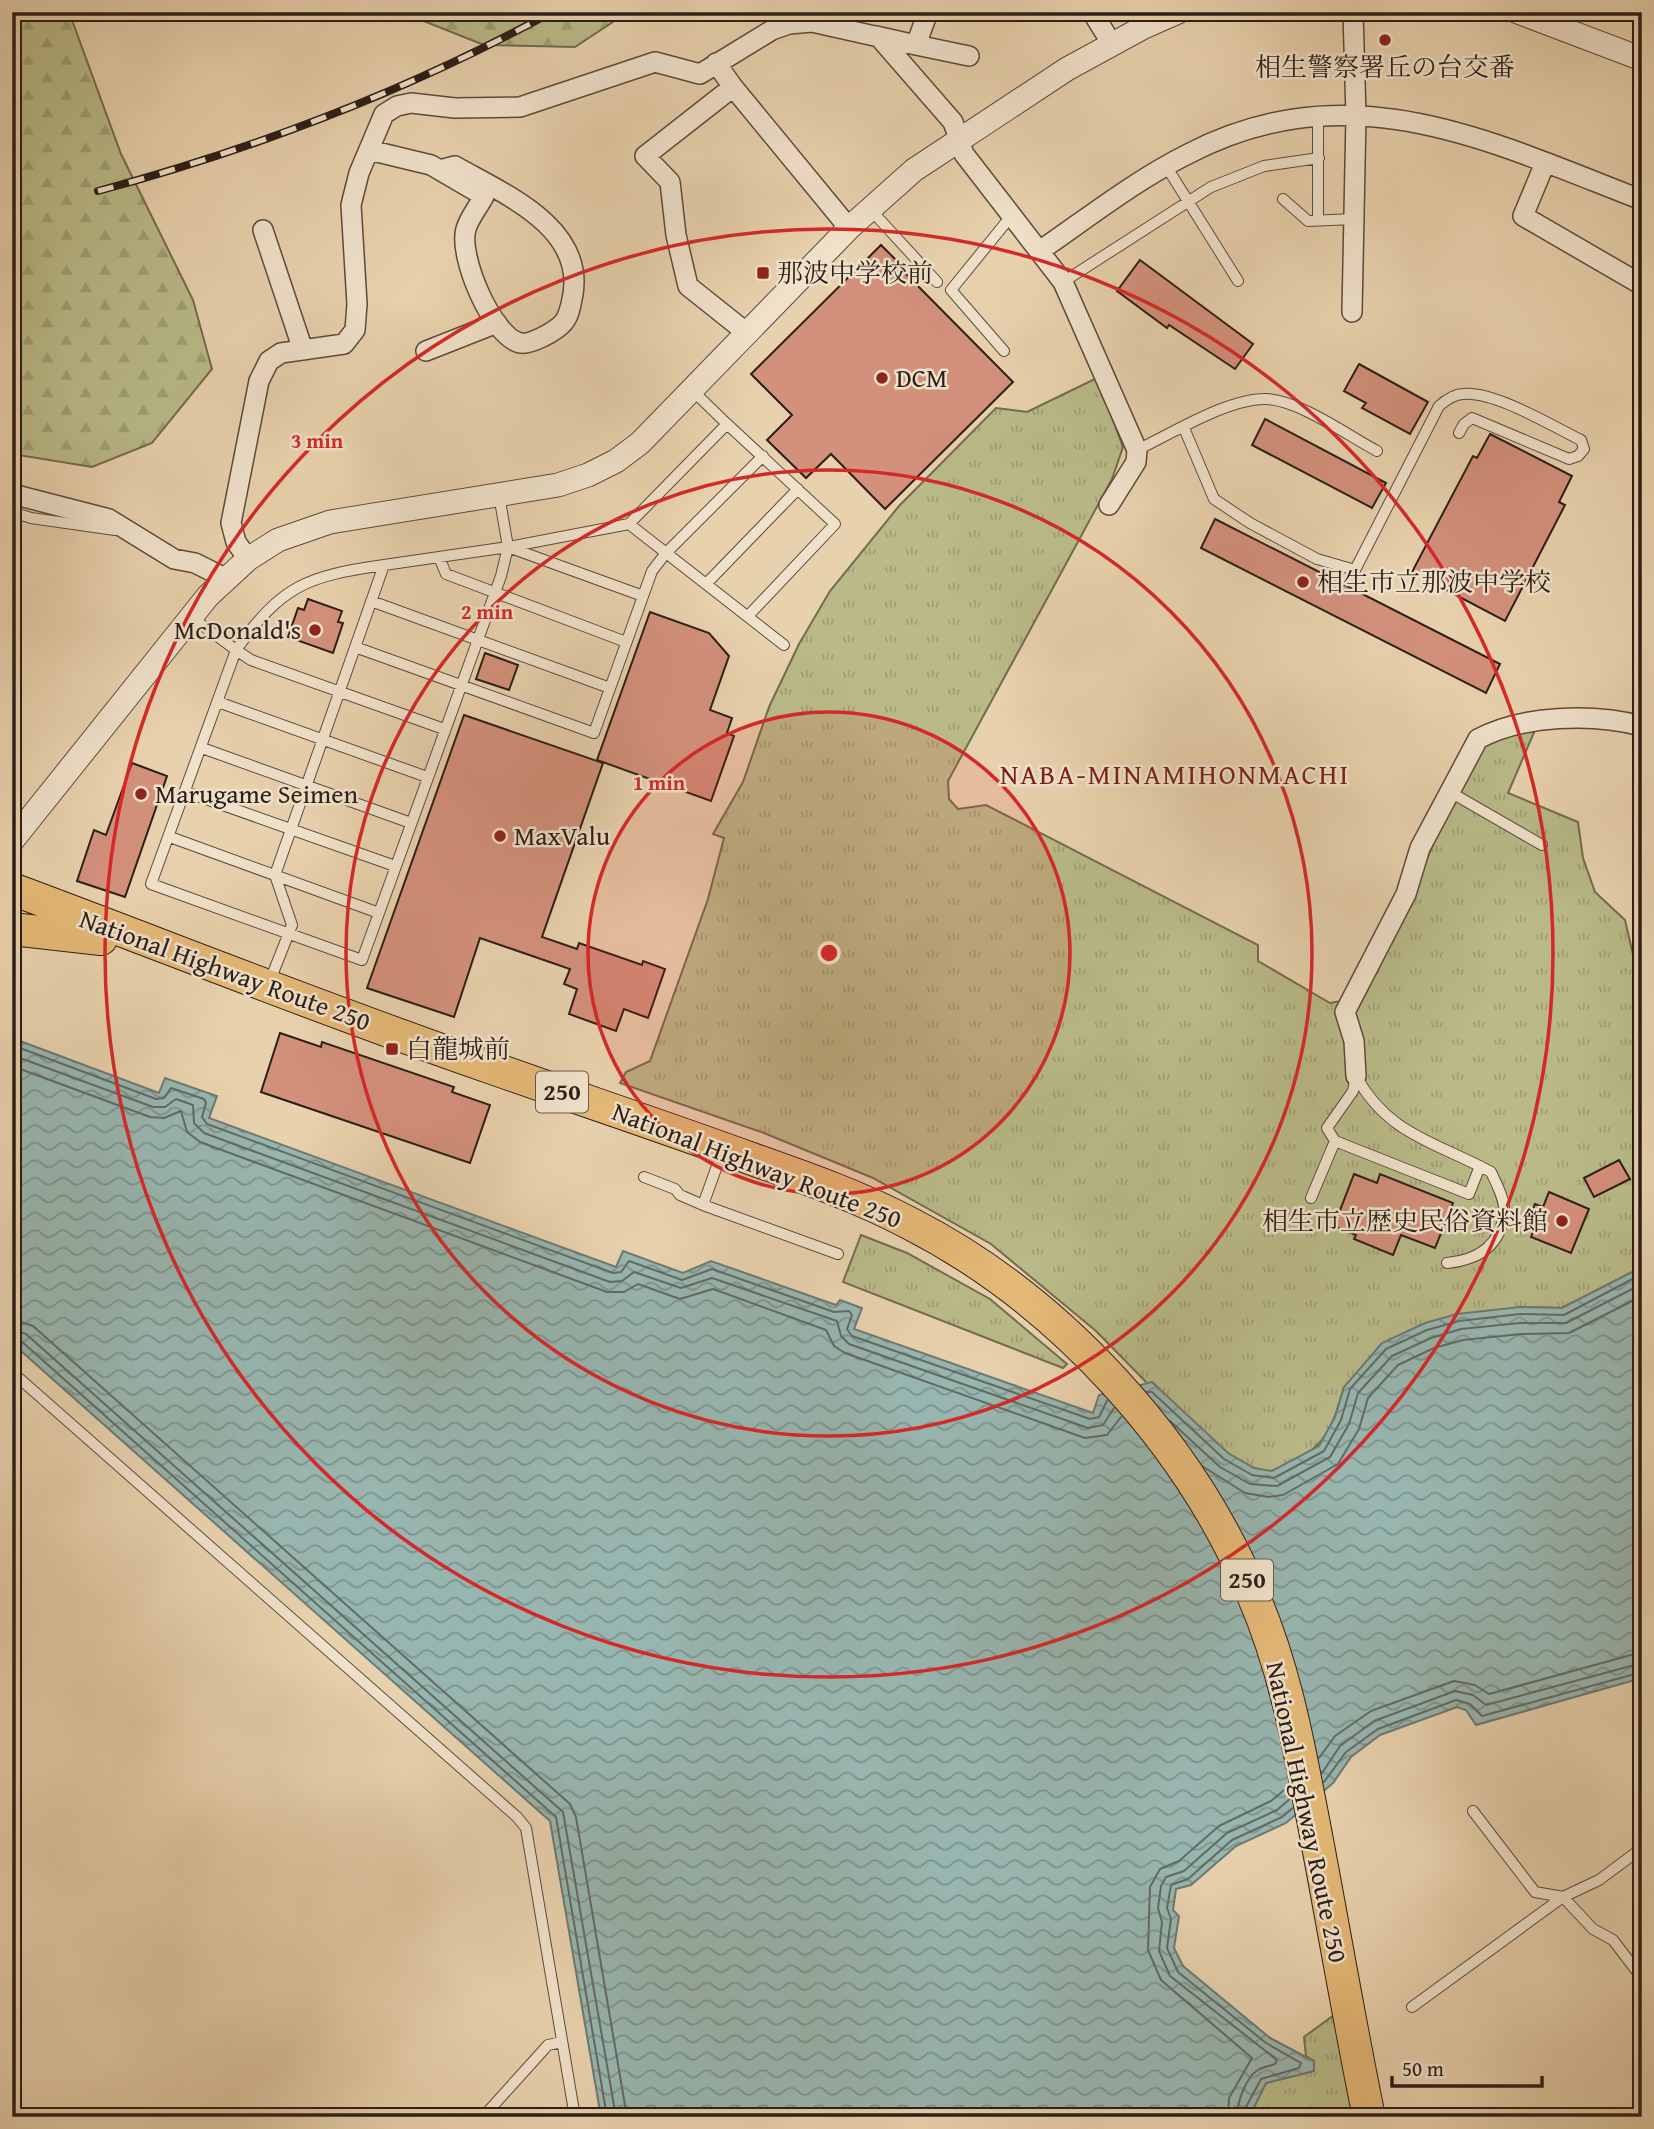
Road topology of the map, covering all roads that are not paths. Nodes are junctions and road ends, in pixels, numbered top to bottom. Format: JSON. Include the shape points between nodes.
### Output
{"nodes":[{"id":1,"x":928,"y":12,"type":"edge"},
{"id":2,"x":1091,"y":12,"type":"edge"},
{"id":3,"x":1178,"y":12,"type":"edge"},
{"id":4,"x":1353,"y":12,"type":"edge"},
{"id":5,"x":1518,"y":12,"type":"edge"},
{"id":6,"x":875,"y":36,"type":"junction"},
{"id":7,"x":1112,"y":44,"type":"junction"},
{"id":8,"x":916,"y":45,"type":"junction"},
{"id":9,"x":969,"y":57,"type":"dead end"},
{"id":10,"x":1642,"y":59,"type":"edge"},
{"id":11,"x":716,"y":63,"type":"junction"},
{"id":12,"x":733,"y":87,"type":"junction"},
{"id":13,"x":1356,"y":116,"type":"junction"},
{"id":14,"x":1318,"y":117,"type":"junction"},
{"id":15,"x":959,"y":138,"type":"junction"},
{"id":16,"x":369,"y":150,"type":"junction"},
{"id":17,"x":1319,"y":158,"type":"junction"},
{"id":18,"x":1545,"y":163,"type":"junction"},
{"id":19,"x":1166,"y":166,"type":"junction"},
{"id":20,"x":440,"y":170,"type":"junction"},
{"id":21,"x":1283,"y":199,"type":"dead end"},
{"id":22,"x":1642,"y":200,"type":"edge"},
{"id":23,"x":1188,"y":201,"type":"junction"},
{"id":24,"x":870,"y":209,"type":"junction"},
{"id":25,"x":1012,"y":215,"type":"junction"},
{"id":26,"x":1353,"y":219,"type":"junction"},
{"id":27,"x":1318,"y":220,"type":"junction"},
{"id":28,"x":849,"y":228,"type":"junction"},
{"id":29,"x":263,"y":230,"type":"dead end"},
{"id":30,"x":1041,"y":250,"type":"junction"},
{"id":31,"x":1238,"y":281,"type":"dead end"},
{"id":32,"x":937,"y":282,"type":"dead end"},
{"id":33,"x":1063,"y":282,"type":"junction"},
{"id":34,"x":1642,"y":285,"type":"edge"},
{"id":35,"x":1352,"y":312,"type":"dead end"},
{"id":36,"x":497,"y":323,"type":"junction"},
{"id":37,"x":747,"y":333,"type":"junction"},
{"id":38,"x":303,"y":350,"type":"junction"},
{"id":39,"x":426,"y":351,"type":"dead end"},
{"id":40,"x":1004,"y":351,"type":"dead end"},
{"id":41,"x":692,"y":390,"type":"junction"},
{"id":42,"x":727,"y":424,"type":"junction"},
{"id":43,"x":1184,"y":428,"type":"junction"},
{"id":44,"x":1459,"y":433,"type":"dead end"},
{"id":45,"x":1137,"y":450,"type":"junction"},
{"id":46,"x":1377,"y":451,"type":"dead end"},
{"id":47,"x":762,"y":456,"type":"junction"},
{"id":48,"x":798,"y":489,"type":"junction"},
{"id":49,"x":12,"y":494,"type":"edge"},
{"id":50,"x":499,"y":495,"type":"junction"},
{"id":51,"x":1109,"y":505,"type":"dead end"},
{"id":52,"x":12,"y":512,"type":"edge"},
{"id":53,"x":629,"y":524,"type":"junction"},
{"id":54,"x":152,"y":545,"type":"junction"},
{"id":55,"x":508,"y":547,"type":"junction"},
{"id":56,"x":666,"y":553,"type":"junction"},
{"id":57,"x":439,"y":557,"type":"junction"},
{"id":58,"x":248,"y":559,"type":"junction"},
{"id":59,"x":384,"y":565,"type":"junction"},
{"id":60,"x":225,"y":578,"type":"junction"},
{"id":61,"x":706,"y":584,"type":"junction"},
{"id":62,"x":495,"y":594,"type":"junction"},
{"id":63,"x":643,"y":596,"type":"junction"},
{"id":64,"x":371,"y":601,"type":"junction"},
{"id":65,"x":191,"y":617,"type":"junction"},
{"id":66,"x":748,"y":617,"type":"junction"},
{"id":67,"x":477,"y":640,"type":"junction"},
{"id":68,"x":626,"y":642,"type":"junction"},
{"id":69,"x":784,"y":645,"type":"dead end"},
{"id":70,"x":355,"y":647,"type":"junction"},
{"id":71,"x":236,"y":650,"type":"junction"},
{"id":72,"x":460,"y":686,"type":"junction"},
{"id":73,"x":610,"y":688,"type":"junction"},
{"id":74,"x":339,"y":693,"type":"junction"},
{"id":75,"x":218,"y":702,"type":"junction"},
{"id":76,"x":1642,"y":726,"type":"edge"},
{"id":77,"x":444,"y":729,"type":"junction"},
{"id":78,"x":323,"y":739,"type":"junction"},
{"id":79,"x":202,"y":748,"type":"junction"},
{"id":80,"x":427,"y":777,"type":"junction"},
{"id":81,"x":306,"y":785,"type":"junction"},
{"id":82,"x":186,"y":792,"type":"junction"},
{"id":83,"x":1450,"y":792,"type":"junction"},
{"id":84,"x":411,"y":823,"type":"junction"},
{"id":85,"x":291,"y":829,"type":"junction"},
{"id":86,"x":170,"y":837,"type":"junction"},
{"id":87,"x":12,"y":841,"type":"edge"},
{"id":88,"x":1542,"y":845,"type":"dead end"},
{"id":89,"x":395,"y":866,"type":"junction"},
{"id":90,"x":275,"y":875,"type":"junction"},
{"id":91,"x":12,"y":889,"type":"edge"},
{"id":92,"x":379,"y":913,"type":"junction"},
{"id":93,"x":12,"y":929,"type":"edge"},
{"id":94,"x":288,"y":935,"type":"junction"},
{"id":95,"x":167,"y":950,"type":"junction"},
{"id":96,"x":268,"y":986,"type":"junction"},
{"id":97,"x":1356,"y":1076,"type":"junction"},
{"id":98,"x":1335,"y":1142,"type":"junction"},
{"id":99,"x":724,"y":1148,"type":"junction"},
{"id":100,"x":1480,"y":1166,"type":"junction"},
{"id":101,"x":644,"y":1177,"type":"dead end"},
{"id":102,"x":1311,"y":1198,"type":"dead end"},
{"id":103,"x":703,"y":1205,"type":"junction"},
{"id":104,"x":838,"y":1254,"type":"dead end"},
{"id":105,"x":1447,"y":1263,"type":"dead end"},
{"id":106,"x":12,"y":1372,"type":"edge"},
{"id":107,"x":1473,"y":1811,"type":"dead end"},
{"id":108,"x":1642,"y":1848,"type":"edge"},
{"id":109,"x":1563,"y":1897,"type":"junction"},
{"id":110,"x":1642,"y":1979,"type":"edge"},
{"id":111,"x":1412,"y":2007,"type":"dead end"},
{"id":112,"x":562,"y":2042,"type":"junction"},
{"id":113,"x":482,"y":2117,"type":"edge"},
{"id":114,"x":575,"y":2117,"type":"edge"},
{"id":115,"x":1369,"y":2117,"type":"edge"}],
"edges":[{"from":1,"to":8,"type":"street"},
{"from":2,"to":7,"type":"street"},
{"from":3,"to":7,"type":"street"},
{"from":4,"to":13,"type":"street"},
{"from":5,"to":10,"type":"street"},
{"from":6,"to":8,"type":"street"},
{"from":6,"to":11,"type":"street","via":[[803,21],[772,30]]},
{"from":6,"to":15,"type":"street","via":[[953,122]]},
{"from":7,"to":15,"type":"street"},
{"from":8,"to":9,"type":"street"},
{"from":11,"to":12,"type":"street"},
{"from":11,"to":16,"type":"street","via":[[700,74],[655,62],[520,107],[397,106],[384,114]]},
{"from":12,"to":28,"type":"street"},
{"from":12,"to":37,"type":"street","via":[[645,156],[670,182],[688,286]]},
{"from":13,"to":14,"type":"street"},
{"from":13,"to":18,"type":"street","via":[[1399,118],[1447,128]]},
{"from":13,"to":26,"type":"street"},
{"from":14,"to":17,"type":"lane"},
{"from":14,"to":19,"type":"street","via":[[1248,131],[1208,144]]},
{"from":15,"to":24,"type":"street"},
{"from":15,"to":25,"type":"street","via":[[964,154]]},
{"from":16,"to":20,"type":"street"},
{"from":16,"to":38,"type":"street","via":[[351,205],[355,330],[344,344]]},
{"from":17,"to":23,"type":"lane","via":[[1264,166]]},
{"from":17,"to":27,"type":"lane"},
{"from":18,"to":22,"type":"street"},
{"from":18,"to":34,"type":"street","via":[[1522,216]]},
{"from":19,"to":23,"type":"lane"},
{"from":19,"to":30,"type":"street"},
{"from":20,"to":36,"type":"street","via":[[484,196],[466,229],[466,258]]},
{"from":20,"to":36,"type":"street","via":[[455,166],[527,208],[552,228],[572,267],[570,312],[558,328],[520,343]]},
{"from":21,"to":27,"type":"lane","via":[[1308,221]]},
{"from":23,"to":31,"type":"lane"},
{"from":23,"to":33,"type":"lane"},
{"from":24,"to":28,"type":"street"},
{"from":24,"to":32,"type":"lane"},
{"from":25,"to":30,"type":"street"},
{"from":25,"to":40,"type":"lane","via":[[951,290]]},
{"from":26,"to":27,"type":"lane"},
{"from":26,"to":35,"type":"street"},
{"from":28,"to":37,"type":"street"},
{"from":29,"to":38,"type":"street"},
{"from":30,"to":33,"type":"street"},
{"from":33,"to":45,"type":"street"},
{"from":36,"to":39,"type":"street"},
{"from":37,"to":41,"type":"street"},
{"from":38,"to":58,"type":"street","via":[[281,353],[269,361],[259,381],[232,523],[236,542]]},
{"from":41,"to":42,"type":"lane"},
{"from":41,"to":50,"type":"street","via":[[616,461],[558,485]]},
{"from":42,"to":47,"type":"lane"},
{"from":42,"to":53,"type":"lane"},
{"from":43,"to":44,"type":"lane","via":[[1214,499],[1317,559],[1355,570],[1439,406],[1449,398],[1463,394],[1486,397],[1581,440],[1584,449],[1569,459],[1472,418]]},
{"from":43,"to":45,"type":"lane"},
{"from":43,"to":46,"type":"lane","via":[[1227,408],[1265,399],[1291,405]]},
{"from":45,"to":51,"type":"street","via":[[1136,462]]},
{"from":47,"to":48,"type":"lane"},
{"from":47,"to":56,"type":"lane"},
{"from":48,"to":61,"type":"lane"},
{"from":48,"to":66,"type":"lane","via":[[835,523]]},
{"from":49,"to":54,"type":"street","via":[[109,519]]},
{"from":50,"to":55,"type":"lane"},
{"from":50,"to":58,"type":"street","via":[[330,522],[278,540]]},
{"from":52,"to":54,"type":"lane","via":[[111,528]]},
{"from":53,"to":55,"type":"lane"},
{"from":53,"to":56,"type":"lane"},
{"from":54,"to":60,"type":"street","via":[[174,559],[195,563]]},
{"from":55,"to":57,"type":"lane"},
{"from":55,"to":62,"type":"lane"},
{"from":55,"to":63,"type":"lane"},
{"from":56,"to":61,"type":"lane"},
{"from":56,"to":63,"type":"lane","via":[[652,571]]},
{"from":57,"to":59,"type":"lane"},
{"from":57,"to":62,"type":"lane","via":[[446,574]]},
{"from":58,"to":60,"type":"street"},
{"from":59,"to":64,"type":"lane"},
{"from":59,"to":71,"type":"lane","via":[[343,571],[286,592]]},
{"from":60,"to":65,"type":"street"},
{"from":61,"to":66,"type":"lane"},
{"from":62,"to":67,"type":"lane"},
{"from":62,"to":68,"type":"lane"},
{"from":63,"to":68,"type":"lane"},
{"from":64,"to":67,"type":"lane"},
{"from":64,"to":70,"type":"lane"},
{"from":65,"to":71,"type":"lane"},
{"from":65,"to":87,"type":"street"},
{"from":66,"to":69,"type":"lane"},
{"from":67,"to":72,"type":"lane"},
{"from":67,"to":73,"type":"lane"},
{"from":68,"to":73,"type":"lane"},
{"from":70,"to":72,"type":"lane"},
{"from":70,"to":74,"type":"lane"},
{"from":71,"to":74,"type":"lane"},
{"from":71,"to":75,"type":"lane"},
{"from":72,"to":73,"type":"lane","via":[[594,733]]},
{"from":72,"to":77,"type":"lane"},
{"from":74,"to":77,"type":"lane"},
{"from":74,"to":78,"type":"lane"},
{"from":75,"to":78,"type":"lane"},
{"from":75,"to":79,"type":"lane"},
{"from":76,"to":83,"type":"street","via":[[1577,719],[1495,730],[1478,739]]},
{"from":77,"to":80,"type":"lane"},
{"from":78,"to":80,"type":"lane"},
{"from":78,"to":81,"type":"lane"},
{"from":79,"to":81,"type":"lane"},
{"from":79,"to":82,"type":"lane"},
{"from":80,"to":84,"type":"lane"},
{"from":81,"to":84,"type":"lane"},
{"from":81,"to":85,"type":"lane"},
{"from":82,"to":85,"type":"lane"},
{"from":82,"to":86,"type":"lane"},
{"from":83,"to":88,"type":"lane"},
{"from":83,"to":97,"type":"street","via":[[1420,848],[1406,894],[1345,1012],[1354,1041]]},
{"from":84,"to":89,"type":"lane"},
{"from":85,"to":89,"type":"lane"},
{"from":85,"to":90,"type":"lane"},
{"from":86,"to":90,"type":"lane"},
{"from":86,"to":94,"type":"lane","via":[[151,884]]},
{"from":89,"to":92,"type":"lane"},
{"from":90,"to":92,"type":"lane"},
{"from":90,"to":94,"type":"lane","via":[[292,925]]},
{"from":91,"to":95,"type":"highway","name":"National Highway Route 250","number":"250"},
{"from":92,"to":94,"type":"lane","via":[[362,960]]},
{"from":93,"to":95,"type":"highway","number":"250","via":[[83,935]]},
{"from":94,"to":96,"type":"lane"},
{"from":95,"to":96,"type":"highway","name":"National Highway Route 250","number":"250"},
{"from":96,"to":99,"type":"highway","name":"National Highway Route 250","number":"250"},
{"from":97,"to":98,"type":"lane","via":[[1353,1091],[1327,1128]]},
{"from":97,"to":100,"type":"lane","via":[[1370,1101],[1393,1123]]},
{"from":98,"to":100,"type":"lane","via":[[1469,1194]]},
{"from":98,"to":102,"type":"lane"},
{"from":99,"to":103,"type":"lane"},
{"from":99,"to":115,"type":"highway","name":"National Highway Route 250","number":"250","via":[[822,1184],[914,1226],[985,1270],[1081,1349],[1175,1456],[1241,1567],[1289,1700]]},
{"from":100,"to":105,"type":"lane","via":[[1491,1172],[1505,1212],[1488,1251],[1469,1261]]},
{"from":101,"to":103,"type":"lane"},
{"from":103,"to":104,"type":"lane"},
{"from":106,"to":112,"type":"lane","via":[[517,1816],[530,1838]]},
{"from":107,"to":109,"type":"lane","via":[[1535,1892]]},
{"from":108,"to":109,"type":"lane","via":[[1599,1880]]},
{"from":109,"to":110,"type":"lane","via":[[1593,1929],[1613,1940]]},
{"from":109,"to":111,"type":"lane"},
{"from":112,"to":113,"type":"lane","via":[[548,2045]]},
{"from":112,"to":114,"type":"lane"}]}
